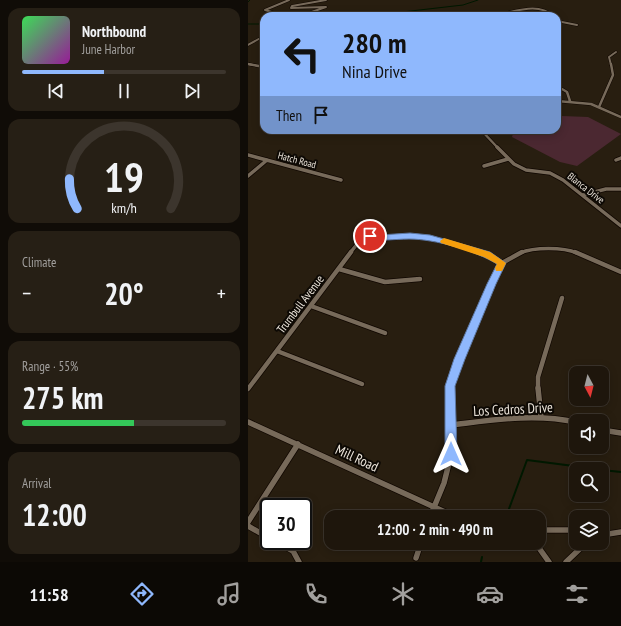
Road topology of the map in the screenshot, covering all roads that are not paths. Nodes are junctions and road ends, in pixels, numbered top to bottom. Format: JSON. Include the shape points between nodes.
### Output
{"nodes":[{"id":1,"x":289,"y":0,"type":"edge"},
{"id":2,"x":326,"y":0,"type":"edge"},
{"id":3,"x":523,"y":6,"type":"dead end"},
{"id":4,"x":540,"y":6,"type":"dead end"},
{"id":5,"x":272,"y":12,"type":"edge"},
{"id":6,"x":312,"y":12,"type":"edge"},
{"id":7,"x":508,"y":12,"type":"edge"},
{"id":8,"x":551,"y":12,"type":"edge"},
{"id":9,"x":561,"y":22,"type":"edge"},
{"id":10,"x":577,"y":25,"type":"dead end"},
{"id":11,"x":260,"y":38,"type":"edge"},
{"id":12,"x":248,"y":45,"type":"edge"},
{"id":13,"x":616,"y":52,"type":"dead end"},
{"id":14,"x":248,"y":64,"type":"edge"},
{"id":15,"x":260,"y":67,"type":"edge"},
{"id":16,"x":561,"y":88,"type":"edge"},
{"id":17,"x":561,"y":101,"type":"edge"},
{"id":18,"x":570,"y":101,"type":"junction"},
{"id":19,"x":599,"y":107,"type":"junction"},
{"id":20,"x":621,"y":117,"type":"edge"},
{"id":21,"x":485,"y":134,"type":"edge"},
{"id":22,"x":248,"y":154,"type":"edge"},
{"id":23,"x":621,"y":158,"type":"edge"},
{"id":24,"x":508,"y":159,"type":"junction"},
{"id":25,"x":267,"y":160,"type":"junction"},
{"id":26,"x":616,"y":160,"type":"dead end"},
{"id":27,"x":484,"y":166,"type":"dead end"},
{"id":28,"x":248,"y":176,"type":"edge"},
{"id":29,"x":341,"y":180,"type":"dead end"},
{"id":30,"x":621,"y":189,"type":"edge"},
{"id":31,"x":583,"y":195,"type":"junction"},
{"id":32,"x":621,"y":226,"type":"edge"},
{"id":33,"x":502,"y":263,"type":"junction"},
{"id":34,"x":339,"y":269,"type":"junction"},
{"id":35,"x":621,"y":272,"type":"edge"},
{"id":36,"x":420,"y":279,"type":"dead end"},
{"id":37,"x":562,"y":298,"type":"dead end"},
{"id":38,"x":311,"y":306,"type":"junction"},
{"id":39,"x":385,"y":332,"type":"dead end"},
{"id":40,"x":277,"y":350,"type":"junction"},
{"id":41,"x":362,"y":384,"type":"dead end"},
{"id":42,"x":248,"y":390,"type":"edge"},
{"id":43,"x":541,"y":417,"type":"junction"},
{"id":44,"x":569,"y":420,"type":"edge"},
{"id":45,"x":248,"y":422,"type":"edge"},
{"id":46,"x":451,"y":425,"type":"junction"},
{"id":47,"x":609,"y":431,"type":"edge"},
{"id":48,"x":621,"y":433,"type":"edge"},
{"id":49,"x":298,"y":444,"type":"junction"},
{"id":50,"x":434,"y":507,"type":"junction"},
{"id":51,"x":433,"y":510,"type":"edge"},
{"id":52,"x":441,"y":510,"type":"edge"},
{"id":53,"x":248,"y":522,"type":"edge"},
{"id":54,"x":248,"y":526,"type":"edge"},
{"id":55,"x":546,"y":530,"type":"edge"},
{"id":56,"x":569,"y":530,"type":"edge"},
{"id":57,"x":621,"y":532,"type":"edge"},
{"id":58,"x":260,"y":533,"type":"edge"},
{"id":59,"x":609,"y":534,"type":"edge"},
{"id":60,"x":291,"y":550,"type":"edge"},
{"id":61,"x":419,"y":550,"type":"edge"},
{"id":62,"x":540,"y":550,"type":"edge"},
{"id":63,"x":579,"y":550,"type":"edge"},
{"id":64,"x":416,"y":558,"type":"dead end"},
{"id":65,"x":299,"y":562,"type":"edge"},
{"id":66,"x":549,"y":562,"type":"edge"},
{"id":67,"x":566,"y":562,"type":"edge"}],
"edges":[{"from":1,"to":5,"type":"street","via":[[265,10]]},
{"from":2,"to":6,"type":"street","via":[[291,8],[326,7]]},
{"from":3,"to":7,"type":"street"},
{"from":4,"to":8,"type":"street"},
{"from":9,"to":10,"type":"street"},
{"from":11,"to":12,"type":"street"},
{"from":13,"to":19,"type":"street","via":[[609,57],[613,75]]},
{"from":14,"to":15,"type":"street"},
{"from":16,"to":18,"type":"street","via":[[567,92]]},
{"from":17,"to":18,"type":"street"},
{"from":18,"to":19,"type":"street"},
{"from":19,"to":20,"type":"street"},
{"from":21,"to":24,"type":"street","name":"Blanca Drive"},
{"from":22,"to":25,"type":"street","name":"Hatch Road"},
{"from":23,"to":26,"type":"street"},
{"from":24,"to":27,"type":"street"},
{"from":24,"to":31,"type":"street","name":"Blanca Drive","via":[[526,170],[555,175]]},
{"from":25,"to":28,"type":"street"},
{"from":25,"to":29,"type":"street","name":"Hatch Road"},
{"from":30,"to":31,"type":"street","via":[[606,189]]},
{"from":31,"to":32,"type":"street","name":"Blanca Drive"},
{"from":33,"to":34,"type":"street","name":"Trumbull Avenue","via":[[487,254],[430,238],[370,236],[362,238]]},
{"from":33,"to":35,"type":"street","via":[[523,252],[552,249],[574,252]]},
{"from":33,"to":46,"type":"street","via":[[450,386]]},
{"from":34,"to":36,"type":"street","via":[[385,282]]},
{"from":34,"to":38,"type":"street","name":"Trumbull Avenue"},
{"from":37,"to":43,"type":"street","via":[[538,377]]},
{"from":38,"to":39,"type":"street"},
{"from":38,"to":40,"type":"street","name":"Trumbull Avenue"},
{"from":40,"to":41,"type":"street"},
{"from":40,"to":42,"type":"street","name":"Trumbull Avenue"},
{"from":43,"to":44,"type":"street","name":"Los Cedros Drive"},
{"from":43,"to":46,"type":"street","name":"Los Cedros Drive"},
{"from":45,"to":49,"type":"street","name":"Mill Road"},
{"from":46,"to":50,"type":"street","via":[[451,454],[444,483]]},
{"from":47,"to":48,"type":"street"},
{"from":49,"to":50,"type":"street","name":"Mill Road"},
{"from":49,"to":53,"type":"street"},
{"from":50,"to":51,"type":"street"},
{"from":50,"to":52,"type":"street","name":"Mill Road"},
{"from":54,"to":58,"type":"street"},
{"from":55,"to":56,"type":"street"},
{"from":57,"to":59,"type":"street"},
{"from":60,"to":65,"type":"street"},
{"from":61,"to":64,"type":"street"},
{"from":62,"to":66,"type":"street"},
{"from":63,"to":67,"type":"street"}]}
